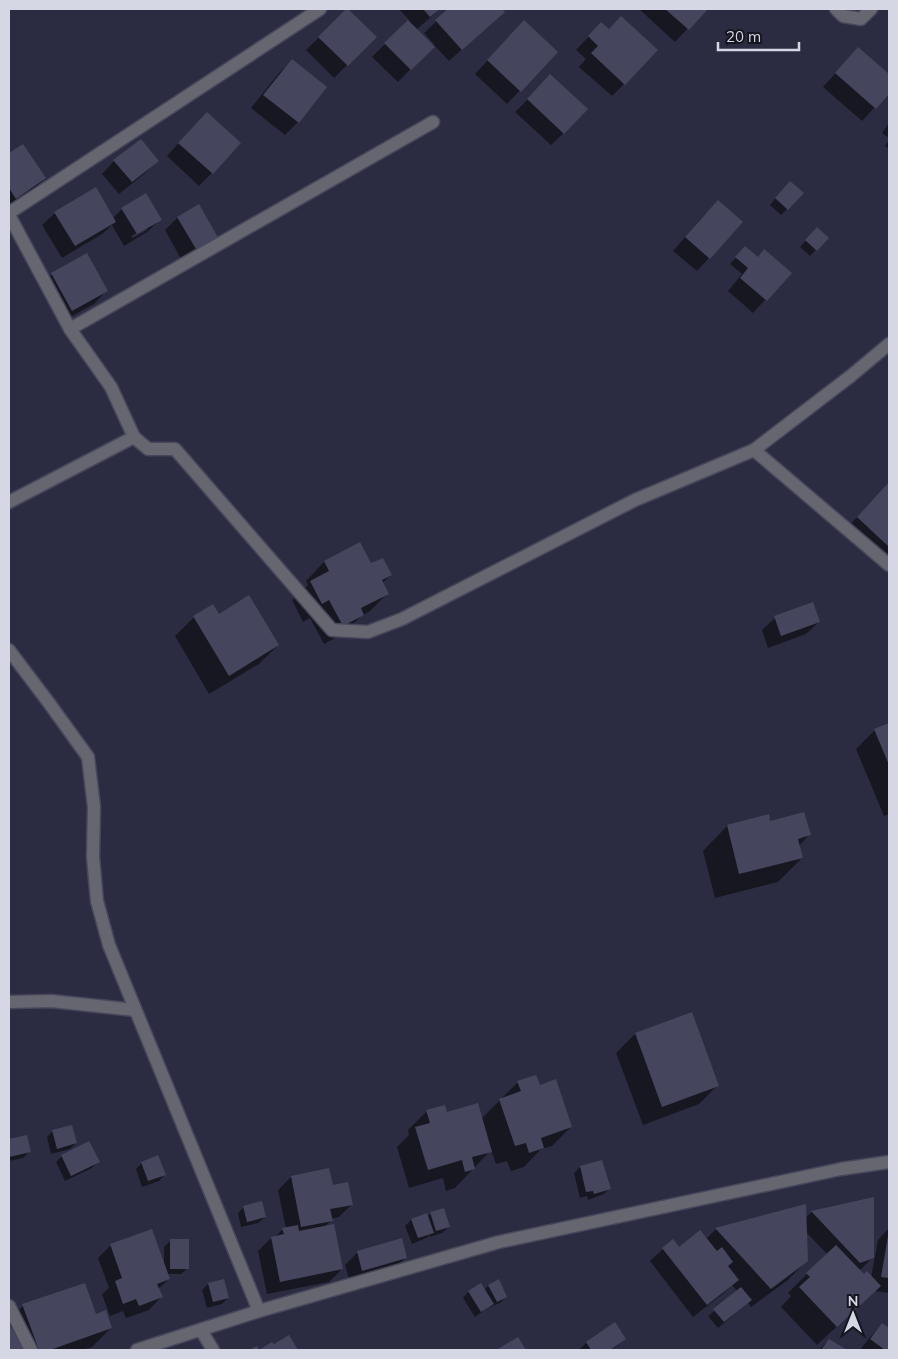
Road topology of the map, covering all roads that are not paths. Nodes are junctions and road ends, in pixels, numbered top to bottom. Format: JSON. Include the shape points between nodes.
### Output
{"nodes":[{"id":1,"x":320,"y":9,"type":"edge"},
{"id":2,"x":836,"y":9,"type":"edge"},
{"id":3,"x":871,"y":9,"type":"edge"},
{"id":4,"x":433,"y":122,"type":"dead end"},
{"id":5,"x":9,"y":214,"type":"edge"},
{"id":6,"x":70,"y":329,"type":"junction"},
{"id":7,"x":889,"y":344,"type":"edge"},
{"id":8,"x":134,"y":437,"type":"junction"},
{"id":9,"x":754,"y":450,"type":"junction"},
{"id":10,"x":9,"y":502,"type":"edge"},
{"id":11,"x":889,"y":565,"type":"edge"},
{"id":12,"x":9,"y":650,"type":"edge"},
{"id":13,"x":9,"y":1002,"type":"edge"},
{"id":14,"x":135,"y":1010,"type":"junction"},
{"id":15,"x":889,"y":1162,"type":"edge"},
{"id":16,"x":9,"y":1306,"type":"edge"},
{"id":17,"x":259,"y":1311,"type":"junction"},
{"id":18,"x":201,"y":1330,"type":"junction"},
{"id":19,"x":31,"y":1350,"type":"edge"},
{"id":20,"x":137,"y":1350,"type":"edge"},
{"id":21,"x":213,"y":1350,"type":"edge"}],
"edges":[{"from":1,"to":5,"type":"street"},
{"from":2,"to":3,"type":"street","via":[[843,16],[861,19]]},
{"from":4,"to":6,"type":"street"},
{"from":5,"to":6,"type":"street"},
{"from":6,"to":8,"type":"street","via":[[112,387]]},
{"from":7,"to":9,"type":"street"},
{"from":8,"to":9,"type":"street","via":[[148,449],[175,449],[332,630],[368,632],[402,619],[634,500]]},
{"from":8,"to":10,"type":"street"},
{"from":9,"to":11,"type":"street"},
{"from":12,"to":14,"type":"street","via":[[88,757],[94,807],[93,857],[97,901],[109,945]]},
{"from":13,"to":14,"type":"street","via":[[51,1001]]},
{"from":14,"to":17,"type":"street"},
{"from":15,"to":17,"type":"street","via":[[841,1169],[499,1242]]},
{"from":16,"to":19,"type":"street"},
{"from":17,"to":18,"type":"street"},
{"from":18,"to":20,"type":"street"},
{"from":18,"to":21,"type":"street"}]}
